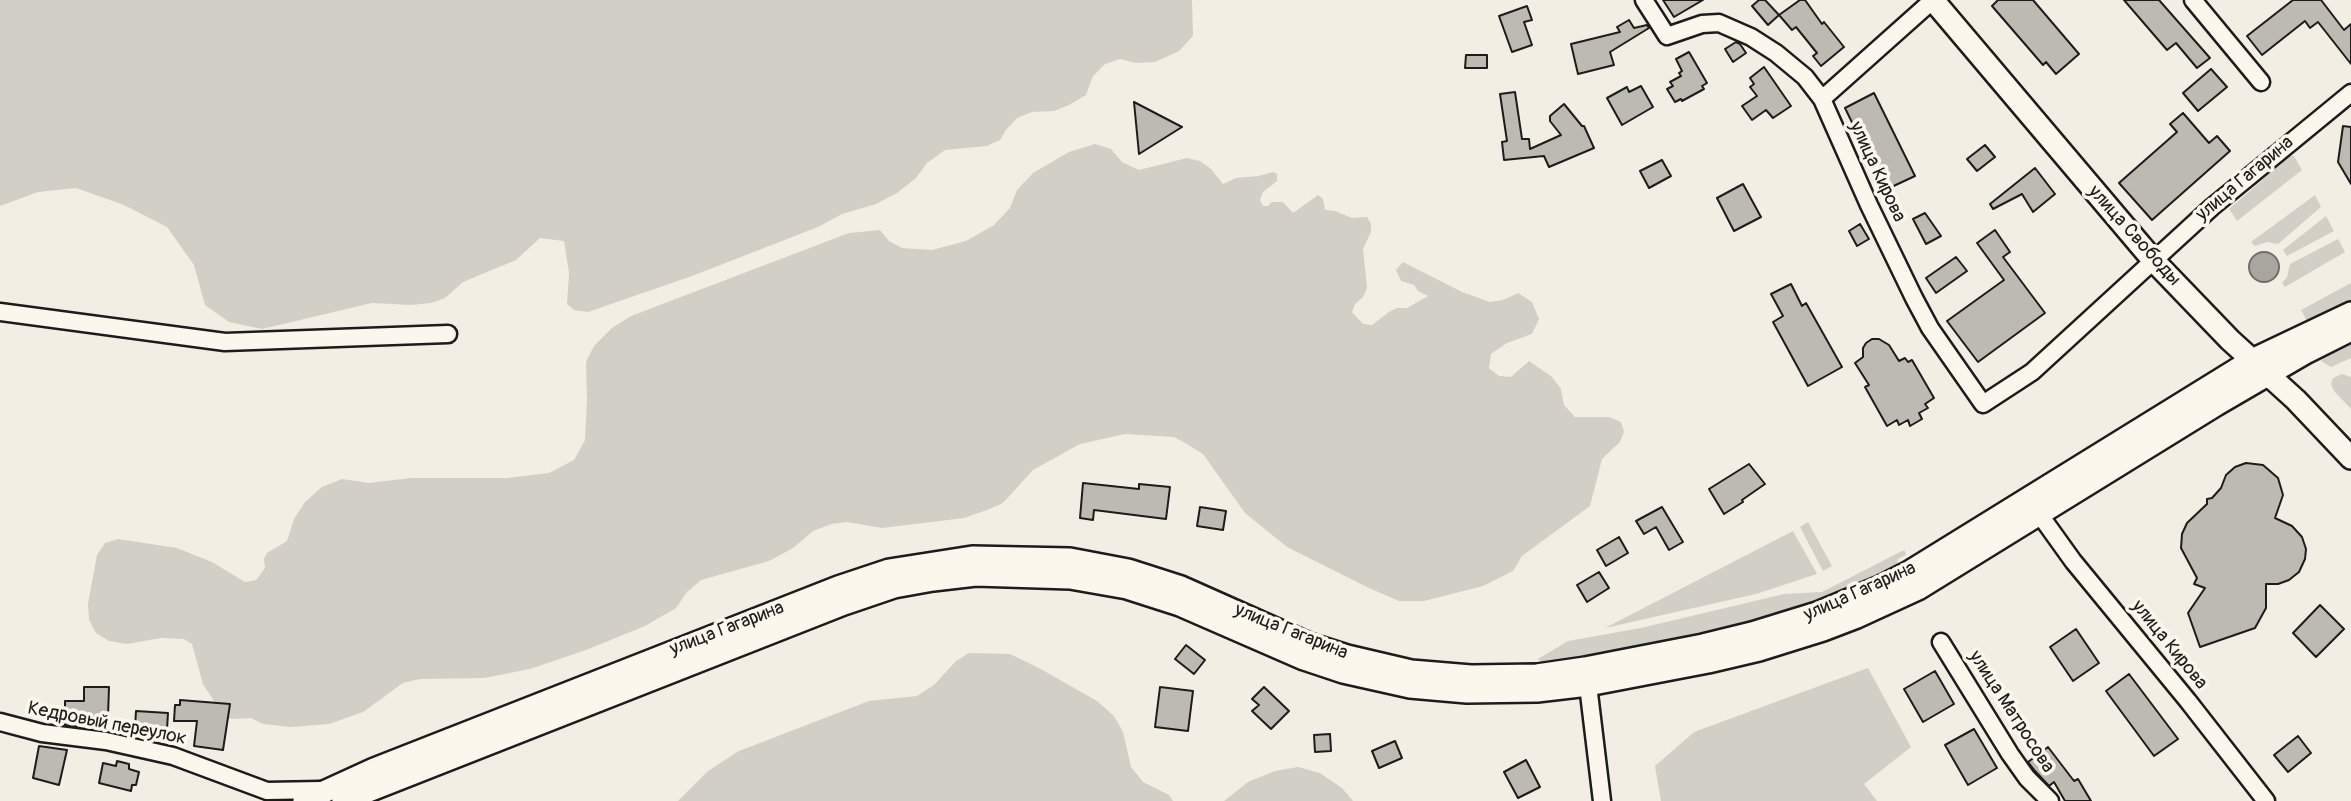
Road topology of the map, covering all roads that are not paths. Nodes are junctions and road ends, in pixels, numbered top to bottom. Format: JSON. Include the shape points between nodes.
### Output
{"nodes":[{"id":1,"x":1644,"y":0,"type":"edge"},
{"id":2,"x":1933,"y":0,"type":"edge"},
{"id":3,"x":2193,"y":0,"type":"edge"},
{"id":4,"x":2261,"y":82,"type":"dead end"},
{"id":5,"x":2351,"y":93,"type":"edge"},
{"id":6,"x":1822,"y":99,"type":"junction"},
{"id":7,"x":2152,"y":260,"type":"junction"},
{"id":8,"x":0,"y":312,"type":"edge"},
{"id":9,"x":2351,"y":313,"type":"edge"},
{"id":10,"x":2351,"y":330,"type":"edge"},
{"id":11,"x":448,"y":334,"type":"dead end"},
{"id":12,"x":2260,"y":367,"type":"junction"},
{"id":13,"x":1983,"y":404,"type":"joint"},
{"id":14,"x":2351,"y":458,"type":"edge"},
{"id":15,"x":2040,"y":515,"type":"junction"},
{"id":16,"x":1941,"y":642,"type":"dead end"},
{"id":17,"x":1588,"y":685,"type":"junction"},
{"id":18,"x":0,"y":722,"type":"edge"},
{"id":19,"x":335,"y":795,"type":"edge"},
{"id":20,"x":304,"y":801,"type":"edge"},
{"id":21,"x":1602,"y":801,"type":"edge"},
{"id":22,"x":2050,"y":801,"type":"edge"},
{"id":23,"x":2266,"y":801,"type":"edge"}],
"edges":[{"from":1,"to":6,"type":"street","name":"улица Кирова","via":[[1667,36],[1719,23],[1776,53],[1805,77]]},
{"from":2,"to":6,"type":"street"},
{"from":2,"to":7,"type":"main road","name":"улица Свободы"},
{"from":3,"to":4,"type":"street"},
{"from":5,"to":7,"type":"street","name":"улица Гагарина"},
{"from":6,"to":13,"type":"street","name":"улица Кирова","via":[[1919,308]]},
{"from":7,"to":12,"type":"main road","name":"улица Свободы"},
{"from":7,"to":13,"type":"street","name":"улица Гагарина","via":[[2032,372]]},
{"from":8,"to":11,"type":"street","via":[[225,342]]},
{"from":9,"to":12,"type":"main road"},
{"from":10,"to":12,"type":"main road"},
{"from":12,"to":14,"type":"main road","name":"улица Свободы"},
{"from":12,"to":15,"type":"main road","name":"улица Гагарина"},
{"from":12,"to":19,"type":"main road","name":"улица Гагарина","via":[[1880,587],[1817,613],[1703,645],[1537,675],[1411,671],[1310,644],[1181,587],[1128,570],[1070,559],[972,557],[889,570],[838,587],[423,749]]},
{"from":15,"to":17,"type":"main road","name":"улица Гагарина","via":[[1918,589],[1857,617],[1759,650]]},
{"from":15,"to":23,"type":"street","name":"улица Кирова"},
{"from":16,"to":22,"type":"street","name":"улица Матросова","via":[[2010,754]]},
{"from":17,"to":19,"type":"main road","name":"улица Гагарина","via":[[1492,692],[1390,683],[1304,659],[1127,588],[1070,578],[976,575],[894,587],[844,604]]},
{"from":17,"to":21,"type":"street"},
{"from":18,"to":19,"type":"street","name":"Кедровый переулок","via":[[161,753],[267,791]]},
{"from":19,"to":20,"type":"main road","name":"улица Гагарина"}]}
